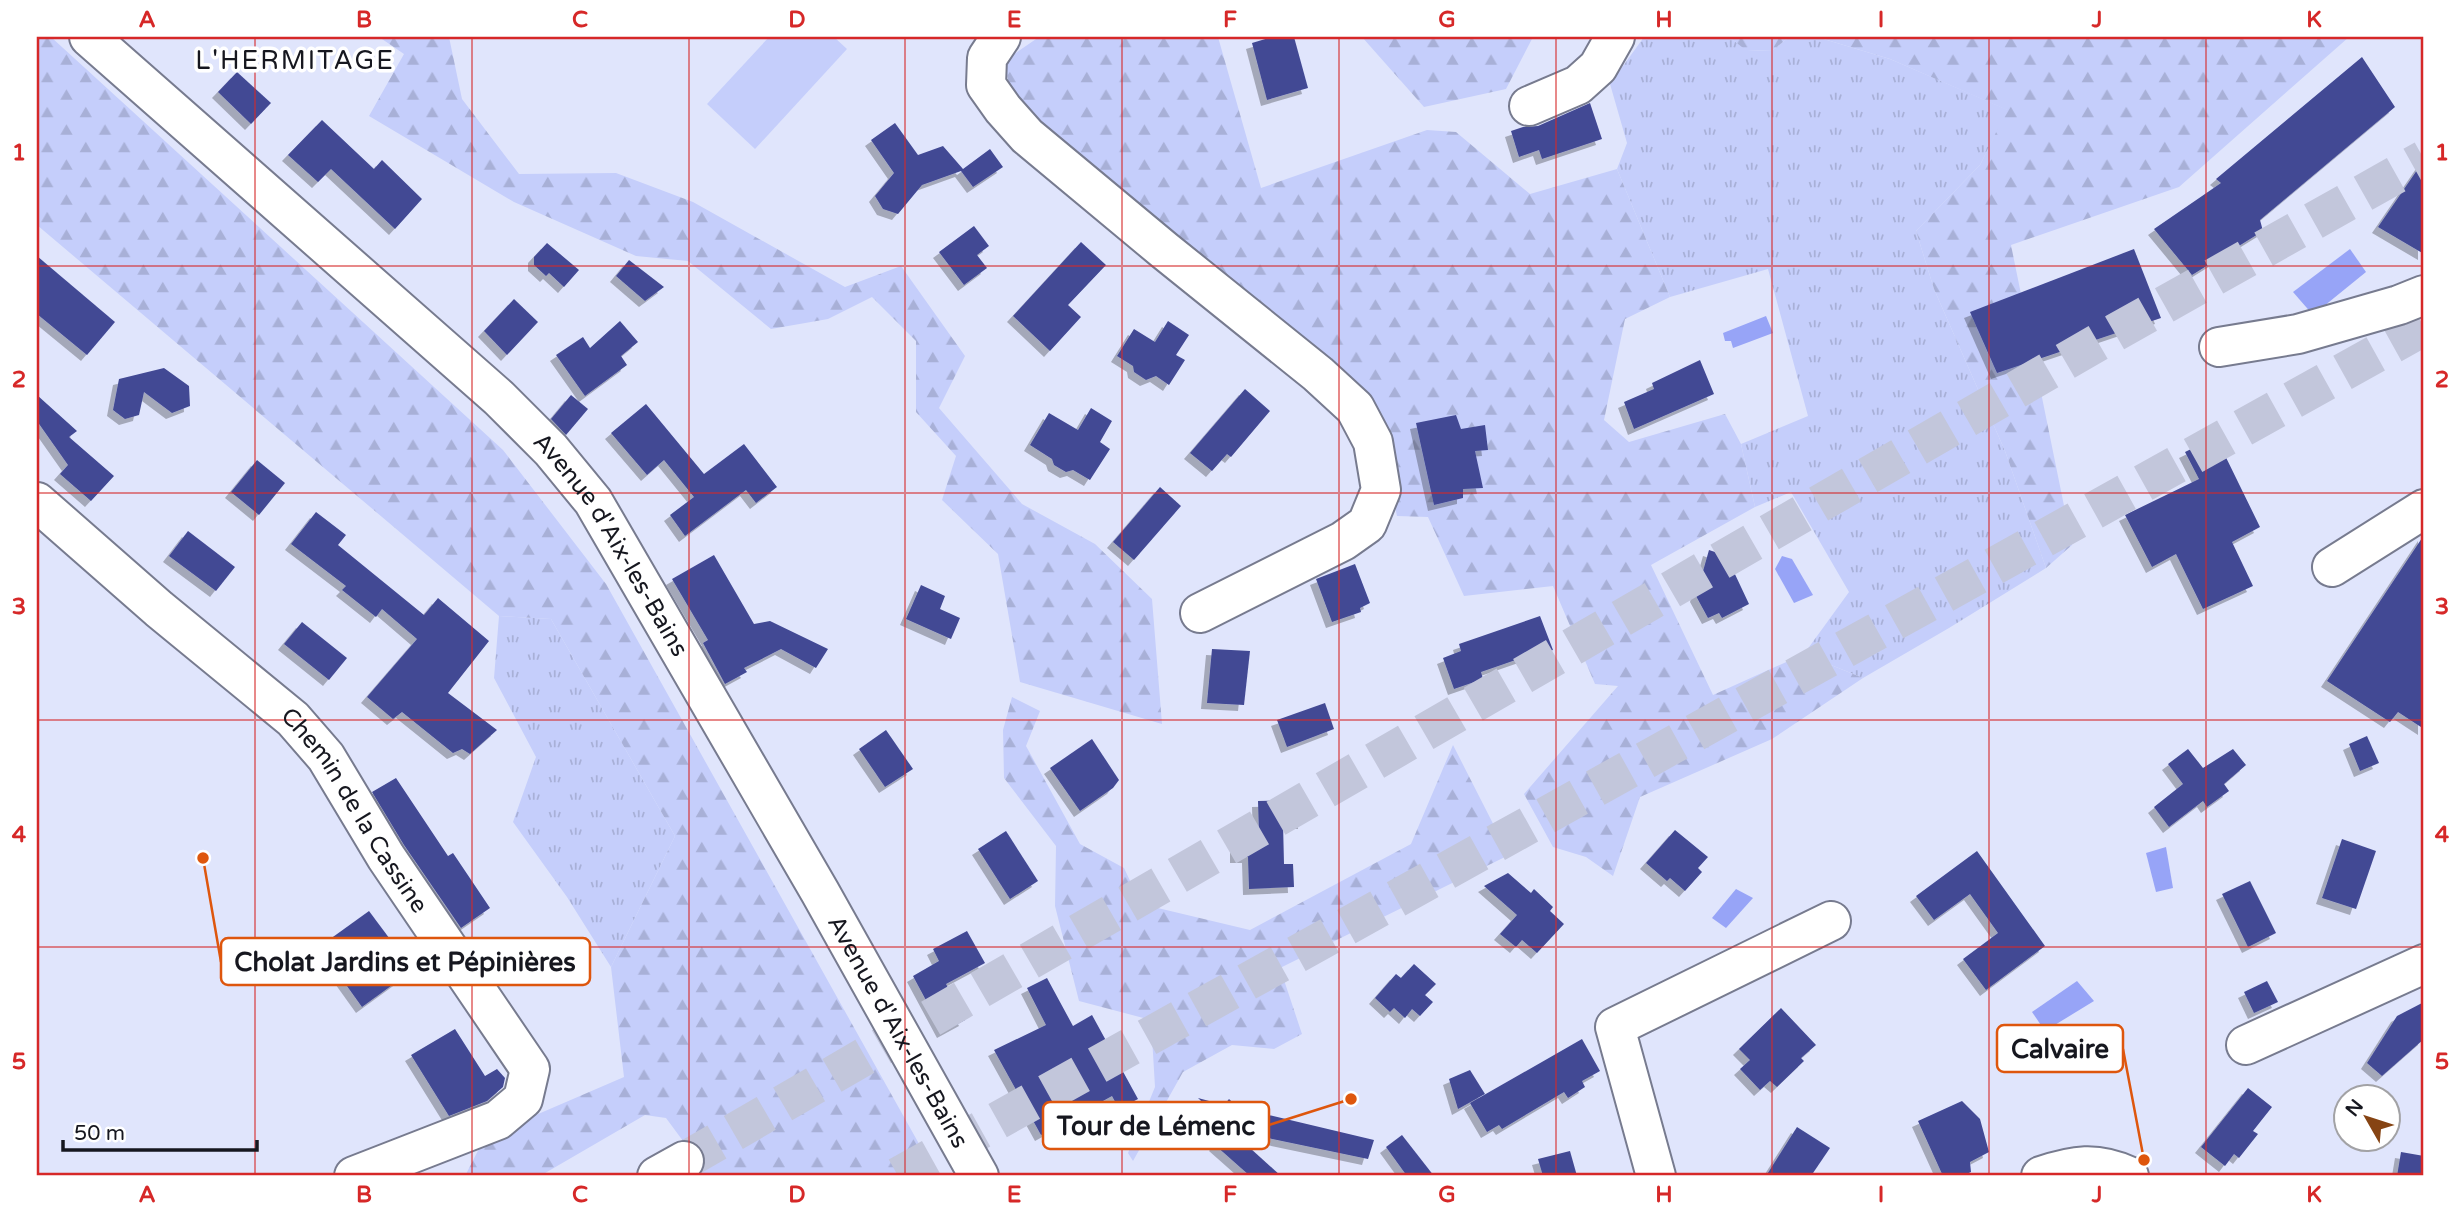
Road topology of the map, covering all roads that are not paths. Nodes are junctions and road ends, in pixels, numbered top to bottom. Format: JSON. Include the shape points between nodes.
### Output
{"nodes":[{"id":1,"x":89,"y":37,"type":"edge"},
{"id":2,"x":1002,"y":37,"type":"edge"},
{"id":3,"x":1615,"y":37,"type":"edge"},
{"id":4,"x":1529,"y":106,"type":"dead end"},
{"id":5,"x":2424,"y":295,"type":"edge"},
{"id":6,"x":2218,"y":347,"type":"dead end"},
{"id":7,"x":37,"y":502,"type":"edge"},
{"id":8,"x":2424,"y":509,"type":"edge"},
{"id":9,"x":2332,"y":567,"type":"dead end"},
{"id":10,"x":1200,"y":613,"type":"dead end"},
{"id":11,"x":1831,"y":921,"type":"dead end"},
{"id":12,"x":2424,"y":964,"type":"edge"},
{"id":13,"x":2246,"y":1045,"type":"dead end"},
{"id":14,"x":354,"y":1176,"type":"edge"},
{"id":15,"x":979,"y":1176,"type":"edge"},
{"id":16,"x":1656,"y":1176,"type":"edge"},
{"id":17,"x":2041,"y":1176,"type":"edge"},
{"id":18,"x":2129,"y":1176,"type":"edge"}],
"edges":[{"from":1,"to":15,"type":"street","name":"Avenue d'Aix-les-Bains","via":[[499,398],[593,501]]},
{"from":2,"to":10,"type":"street","via":[[987,58],[986,85],[1003,110],[1027,136],[1318,374],[1355,408],[1373,442],[1381,490],[1367,524],[1343,541]]},
{"from":3,"to":4,"type":"street","via":[[1598,67],[1578,85]]},
{"from":5,"to":6,"type":"street","via":[[2298,334]]},
{"from":7,"to":14,"type":"street","name":"Chemin de la Cassine","via":[[293,719],[326,757],[386,857],[530,1069],[523,1099],[498,1120]]},
{"from":8,"to":9,"type":"street"},
{"from":11,"to":16,"type":"street","via":[[1615,1027]]},
{"from":12,"to":13,"type":"street"},
{"from":17,"to":18,"type":"street","via":[[2072,1166],[2109,1167]]}]}
